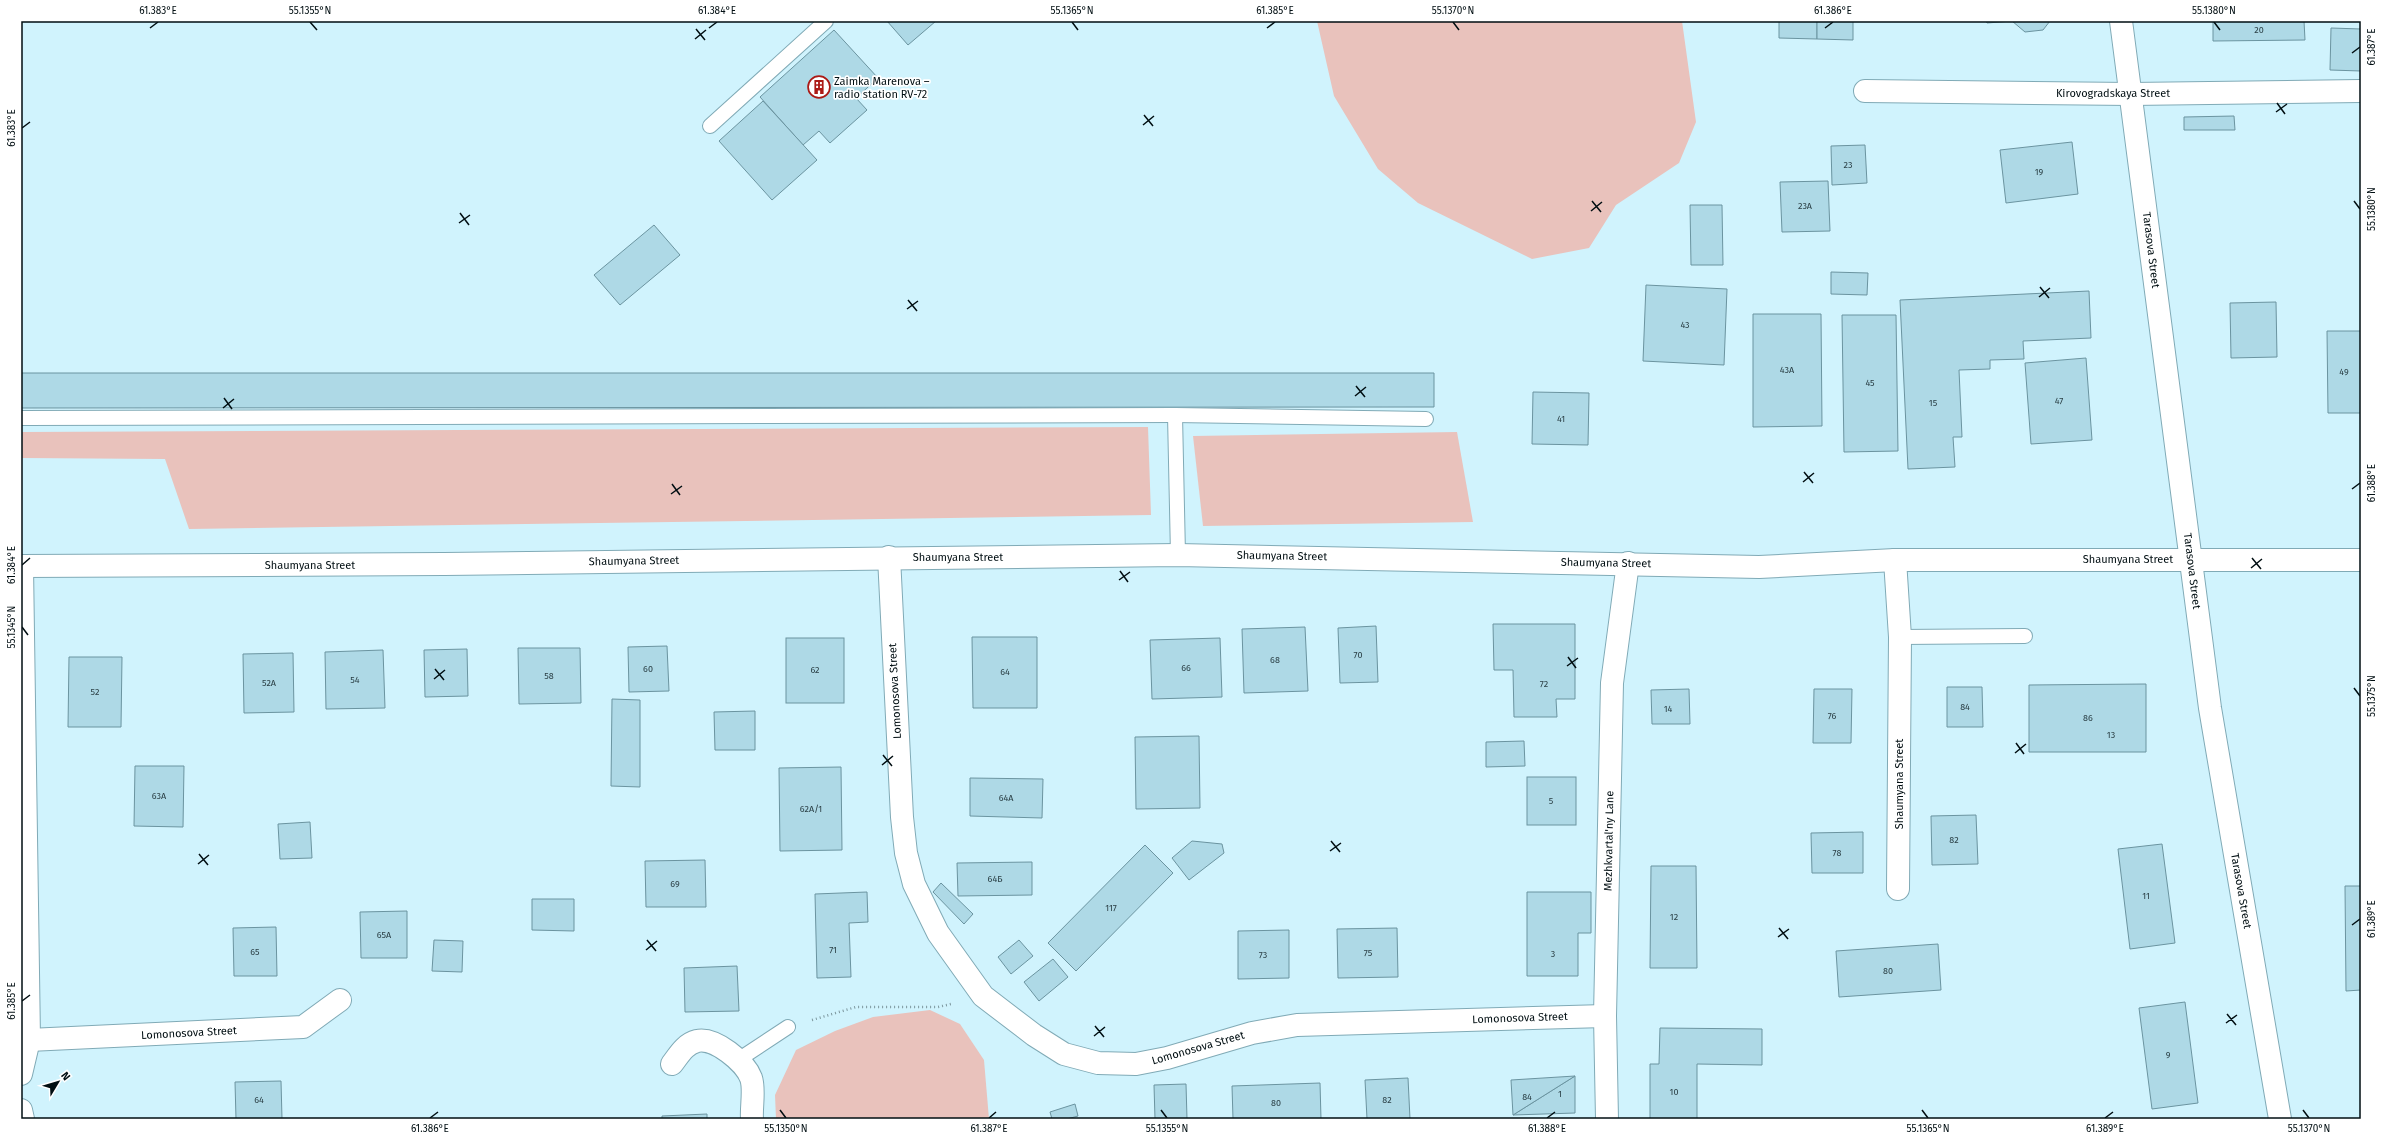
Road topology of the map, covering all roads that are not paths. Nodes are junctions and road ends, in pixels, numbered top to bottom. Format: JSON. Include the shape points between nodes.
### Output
{"nodes":[{"id":1,"x":826,"y":21,"type":"edge"},
{"id":2,"x":2121,"y":21,"type":"edge"},
{"id":3,"x":1866,"y":90,"type":"dead end"},
{"id":4,"x":2361,"y":91,"type":"edge"},
{"id":5,"x":2131,"y":94,"type":"junction"},
{"id":6,"x":710,"y":126,"type":"dead end"},
{"id":7,"x":1175,"y":415,"type":"junction"},
{"id":8,"x":21,"y":418,"type":"edge"},
{"id":9,"x":1426,"y":419,"type":"dead end"},
{"id":10,"x":1178,"y":555,"type":"junction"},
{"id":11,"x":889,"y":557,"type":"junction"},
{"id":12,"x":2190,"y":559,"type":"junction"},
{"id":13,"x":1895,"y":560,"type":"junction"},
{"id":14,"x":2361,"y":560,"type":"edge"},
{"id":15,"x":1628,"y":563,"type":"junction"},
{"id":16,"x":22,"y":566,"type":"edge"},
{"id":17,"x":2024,"y":636,"type":"dead end"},
{"id":18,"x":1900,"y":637,"type":"junction"},
{"id":19,"x":1898,"y":889,"type":"dead end"},
{"id":20,"x":340,"y":1000,"type":"dead end"},
{"id":21,"x":1605,"y":1016,"type":"junction"},
{"id":22,"x":788,"y":1028,"type":"road end"},
{"id":23,"x":29,"y":1040,"type":"junction"},
{"id":24,"x":738,"y":1060,"type":"junction"},
{"id":25,"x":672,"y":1064,"type":"dead end"},
{"id":26,"x":21,"y":1074,"type":"edge"},
{"id":27,"x":21,"y":1110,"type":"edge"},
{"id":28,"x":23,"y":1119,"type":"edge"},
{"id":29,"x":752,"y":1119,"type":"edge"},
{"id":30,"x":1607,"y":1119,"type":"edge"},
{"id":31,"x":2280,"y":1119,"type":"edge"}],
"edges":[{"from":1,"to":6,"type":"lane"},
{"from":2,"to":5,"type":"street","name":"Tarasova Street"},
{"from":3,"to":5,"type":"street","name":"Kirovogradskaya Street"},
{"from":4,"to":5,"type":"street","name":"Kirovogradskaya Street"},
{"from":5,"to":12,"type":"street","name":"Tarasova Street"},
{"from":7,"to":8,"type":"lane"},
{"from":7,"to":9,"type":"lane"},
{"from":7,"to":10,"type":"lane"},
{"from":10,"to":11,"type":"street","name":"Shaumyana Street"},
{"from":10,"to":15,"type":"street","name":"Shaumyana Street"},
{"from":11,"to":16,"type":"street","name":"Shaumyana Street","via":[[444,564]]},
{"from":11,"to":21,"type":"street","name":"Lomonosova Street","via":[[902,816],[906,853],[914,884],[938,933],[983,996],[1034,1035],[1064,1054],[1098,1063],[1136,1064],[1168,1058],[1252,1033],[1297,1025]]},
{"from":12,"to":13,"type":"street","name":"Shaumyana Street"},
{"from":12,"to":14,"type":"street","name":"Shaumyana Street"},
{"from":12,"to":31,"type":"street","name":"Tarasova Street","via":[[2210,708]]},
{"from":13,"to":15,"type":"street","name":"Shaumyana Street","via":[[1759,566]]},
{"from":13,"to":18,"type":"street","name":"Shaumyana Street"},
{"from":15,"to":21,"type":"street","name":"Mezhkvartal'ny Lane","via":[[1612,683]]},
{"from":16,"to":23,"type":"street"},
{"from":17,"to":18,"type":"lane"},
{"from":18,"to":19,"type":"street","name":"Shaumyana Street"},
{"from":20,"to":23,"type":"street","name":"Lomonosova Street","via":[[303,1027]]},
{"from":21,"to":30,"type":"street","name":"Mezhkvartal'ny Lane"},
{"from":22,"to":24,"type":"lane"},
{"from":23,"to":26,"type":"street"},
{"from":24,"to":25,"type":"street","via":[[720,1046],[698,1041],[685,1047]]},
{"from":24,"to":29,"type":"street","via":[[751,1079]]},
{"from":27,"to":28,"type":"street"}]}
